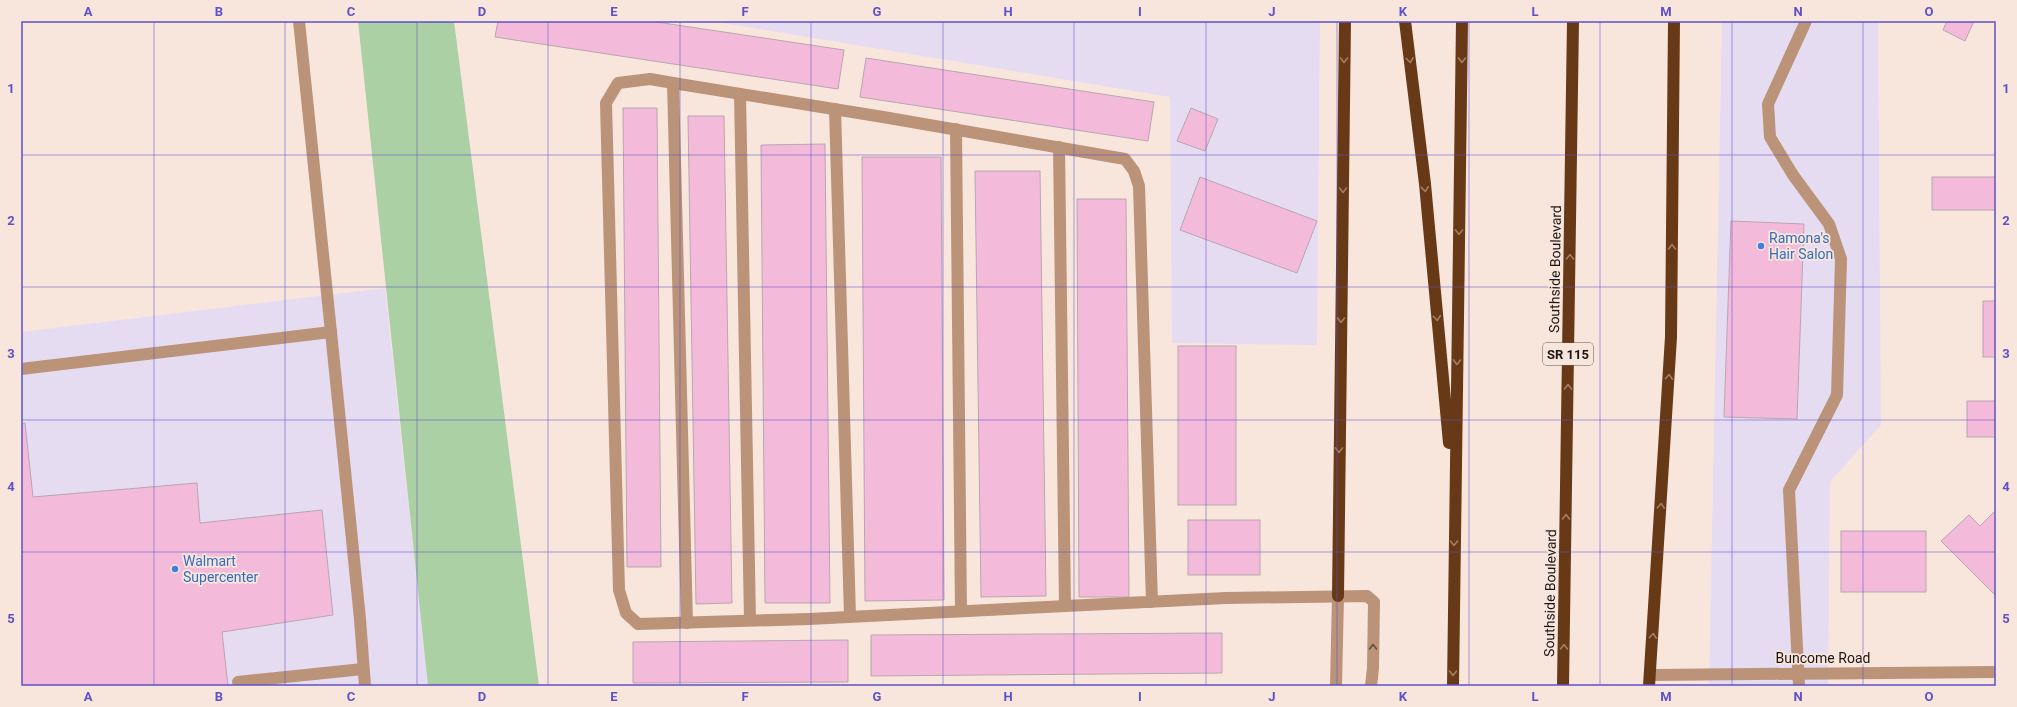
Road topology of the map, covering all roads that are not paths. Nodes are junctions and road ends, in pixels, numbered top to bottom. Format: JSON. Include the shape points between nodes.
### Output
{"nodes":[{"id":1,"x":299,"y":21,"type":"edge"},
{"id":2,"x":1345,"y":21,"type":"edge"},
{"id":3,"x":1405,"y":21,"type":"edge"},
{"id":4,"x":1462,"y":21,"type":"edge"},
{"id":5,"x":1573,"y":21,"type":"edge"},
{"id":6,"x":1674,"y":21,"type":"edge"},
{"id":7,"x":1806,"y":21,"type":"edge"},
{"id":8,"x":673,"y":83,"type":"junction"},
{"id":9,"x":740,"y":94,"type":"junction"},
{"id":10,"x":835,"y":109,"type":"junction"},
{"id":11,"x":956,"y":129,"type":"junction"},
{"id":12,"x":1060,"y":147,"type":"junction"},
{"id":13,"x":331,"y":332,"type":"junction"},
{"id":14,"x":21,"y":369,"type":"edge"},
{"id":15,"x":1455,"y":504,"type":"junction"},
{"id":16,"x":1338,"y":596,"type":"junction"},
{"id":17,"x":1152,"y":602,"type":"junction"},
{"id":18,"x":1065,"y":606,"type":"junction"},
{"id":19,"x":961,"y":612,"type":"junction"},
{"id":20,"x":850,"y":616,"type":"junction"},
{"id":21,"x":750,"y":620,"type":"junction"},
{"id":22,"x":687,"y":623,"type":"junction"},
{"id":23,"x":363,"y":669,"type":"junction"},
{"id":24,"x":1996,"y":672,"type":"edge"},
{"id":25,"x":1799,"y":673,"type":"junction"},
{"id":26,"x":1650,"y":680,"type":"edge"},
{"id":27,"x":238,"y":682,"type":"dead end"},
{"id":28,"x":365,"y":686,"type":"edge"},
{"id":29,"x":1336,"y":686,"type":"edge"},
{"id":30,"x":1371,"y":686,"type":"edge"},
{"id":31,"x":1453,"y":686,"type":"edge"},
{"id":32,"x":1563,"y":686,"type":"edge"},
{"id":33,"x":1799,"y":686,"type":"edge"}],
"edges":[{"from":1,"to":13,"type":"street"},
{"from":2,"to":16,"type":"highway","one_way":true},
{"from":3,"to":15,"type":"highway","one_way":true,"via":[[1425,184]]},
{"from":4,"to":15,"type":"highway","one_way":true},
{"from":32,"to":5,"type":"highway","name":"Southside Boulevard","number":"SR 115","one_way":true},
{"from":26,"to":6,"type":"highway","one_way":true,"via":[[1671,337]]},
{"from":7,"to":25,"type":"street","via":[[1768,104],[1770,137],[1793,175],[1829,224],[1842,259],[1837,395],[1789,490]]},
{"from":8,"to":9,"type":"street"},
{"from":8,"to":22,"type":"street"},
{"from":8,"to":22,"type":"street","via":[[650,79],[618,83],[606,103],[606,111],[619,590],[626,613],[638,624]]},
{"from":9,"to":10,"type":"street"},
{"from":9,"to":21,"type":"street"},
{"from":10,"to":11,"type":"street"},
{"from":10,"to":20,"type":"street"},
{"from":11,"to":12,"type":"street"},
{"from":11,"to":19,"type":"street"},
{"from":12,"to":17,"type":"street","via":[[1125,159],[1134,171],[1139,186]]},
{"from":12,"to":18,"type":"street"},
{"from":13,"to":14,"type":"street"},
{"from":13,"to":23,"type":"street"},
{"from":15,"to":31,"type":"highway","one_way":true},
{"from":16,"to":17,"type":"street"},
{"from":16,"to":29,"type":"street"},
{"from":30,"to":16,"type":"street","one_way":true,"via":[[1374,602],[1367,596]]},
{"from":17,"to":18,"type":"street"},
{"from":18,"to":19,"type":"street"},
{"from":19,"to":20,"type":"street"},
{"from":20,"to":21,"type":"street"},
{"from":21,"to":22,"type":"street"},
{"from":23,"to":27,"type":"street"},
{"from":23,"to":28,"type":"street"},
{"from":24,"to":25,"type":"street","name":"Buncome Road"},
{"from":25,"to":26,"type":"street","name":"Buncome Road"},
{"from":25,"to":33,"type":"street"}]}
